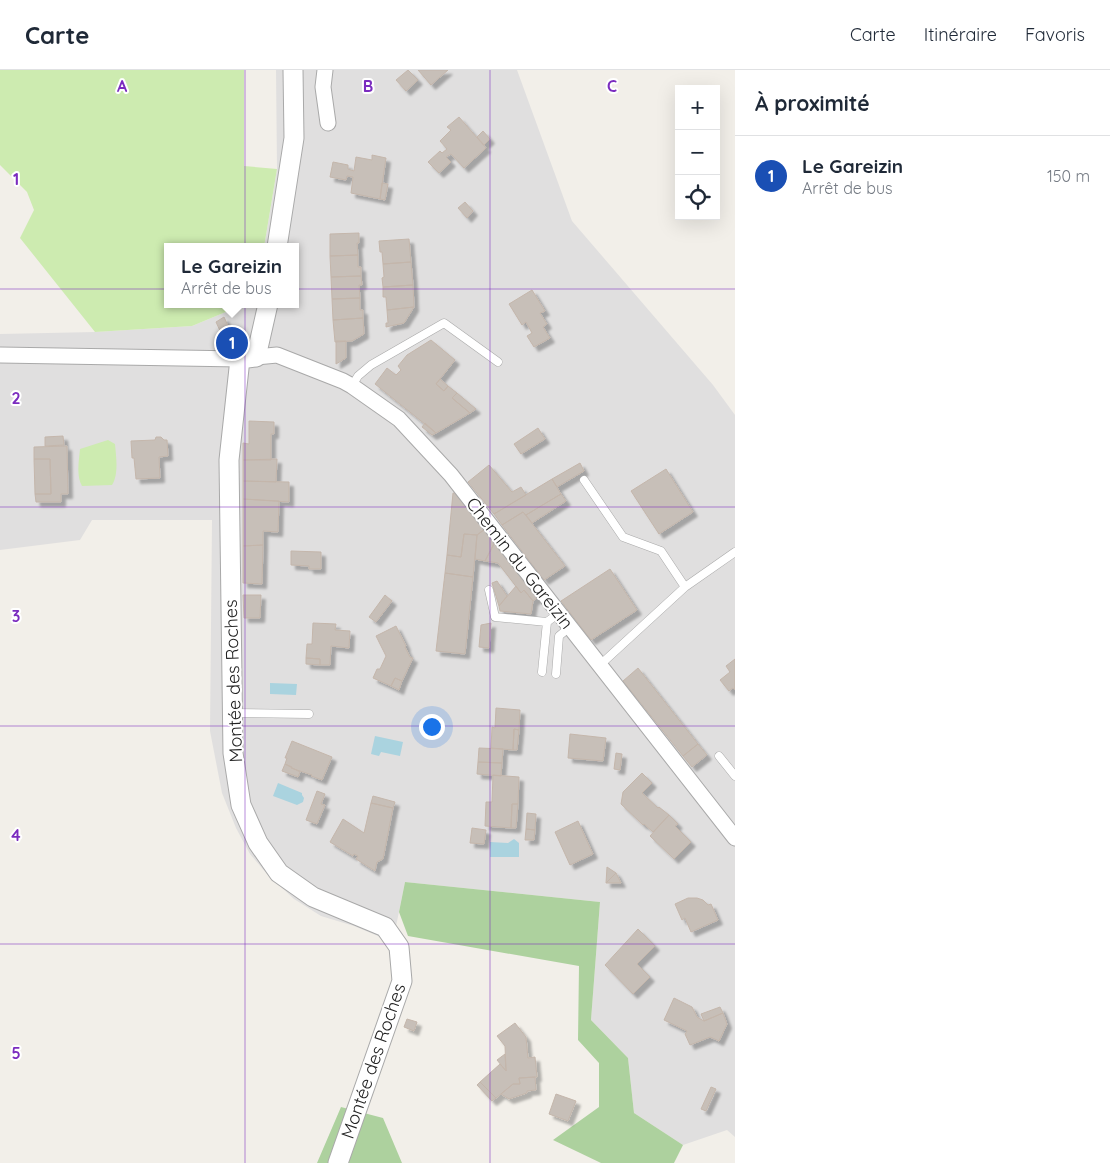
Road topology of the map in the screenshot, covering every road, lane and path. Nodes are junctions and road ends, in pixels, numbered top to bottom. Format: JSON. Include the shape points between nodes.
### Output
{"nodes":[{"id":1,"x":294,"y":70,"type":"edge"},
{"id":2,"x":325,"y":70,"type":"edge"},
{"id":3,"x":328,"y":123,"type":"dead end"},
{"id":4,"x":278,"y":243,"type":"edge"},
{"id":5,"x":267,"y":308,"type":"edge"},
{"id":6,"x":0,"y":355,"type":"edge"},
{"id":7,"x":248,"y":358,"type":"junction"},
{"id":8,"x":498,"y":362,"type":"dead end"},
{"id":9,"x":352,"y":386,"type":"junction"},
{"id":10,"x":584,"y":480,"type":"dead end"},
{"id":11,"x":735,"y":552,"type":"edge"},
{"id":12,"x":685,"y":587,"type":"junction"},
{"id":13,"x":489,"y":590,"type":"dead end"},
{"id":14,"x":553,"y":618,"type":"junction"},
{"id":15,"x":570,"y":627,"type":"junction"},
{"id":16,"x":600,"y":665,"type":"junction"},
{"id":17,"x":542,"y":672,"type":"dead end"},
{"id":18,"x":556,"y":674,"type":"dead end"},
{"id":19,"x":232,"y":713,"type":"junction"},
{"id":20,"x":309,"y":714,"type":"dead end"},
{"id":21,"x":719,"y":756,"type":"dead end"},
{"id":22,"x":735,"y":776,"type":"edge"},
{"id":23,"x":735,"y":838,"type":"edge"},
{"id":24,"x":338,"y":1163,"type":"edge"}],
"edges":[{"from":1,"to":4,"type":"street","via":[[294,138]]},
{"from":2,"to":3,"type":"street","via":[[323,87]]},
{"from":5,"to":7,"type":"street","name":"Montée des Roches"},
{"from":6,"to":7,"type":"street","name":"Chemin du Gareizin"},
{"from":7,"to":9,"type":"street","name":"Chemin du Gareizin","via":[[277,355]]},
{"from":7,"to":19,"type":"street","name":"Montée des Roches","via":[[229,460]]},
{"from":8,"to":9,"type":"lane","via":[[444,323],[371,365]]},
{"from":9,"to":14,"type":"street","name":"Chemin du Gareizin","via":[[399,419],[451,475]]},
{"from":10,"to":12,"type":"lane","via":[[624,537],[661,551]]},
{"from":11,"to":12,"type":"lane"},
{"from":12,"to":16,"type":"lane"},
{"from":13,"to":14,"type":"lane","via":[[495,617]]},
{"from":14,"to":15,"type":"street","name":"Chemin du Gareizin"},
{"from":14,"to":17,"type":"lane"},
{"from":15,"to":16,"type":"street","name":"Chemin du Gareizin"},
{"from":15,"to":18,"type":"lane","via":[[559,636]]},
{"from":16,"to":23,"type":"street","name":"Chemin du Gareizin"},
{"from":19,"to":20,"type":"lane"},
{"from":19,"to":24,"type":"street","name":"Montée des Roches","via":[[233,753],[241,805],[258,843],[279,874],[313,897],[385,927],[399,947],[402,981]]},
{"from":21,"to":22,"type":"lane"}]}
